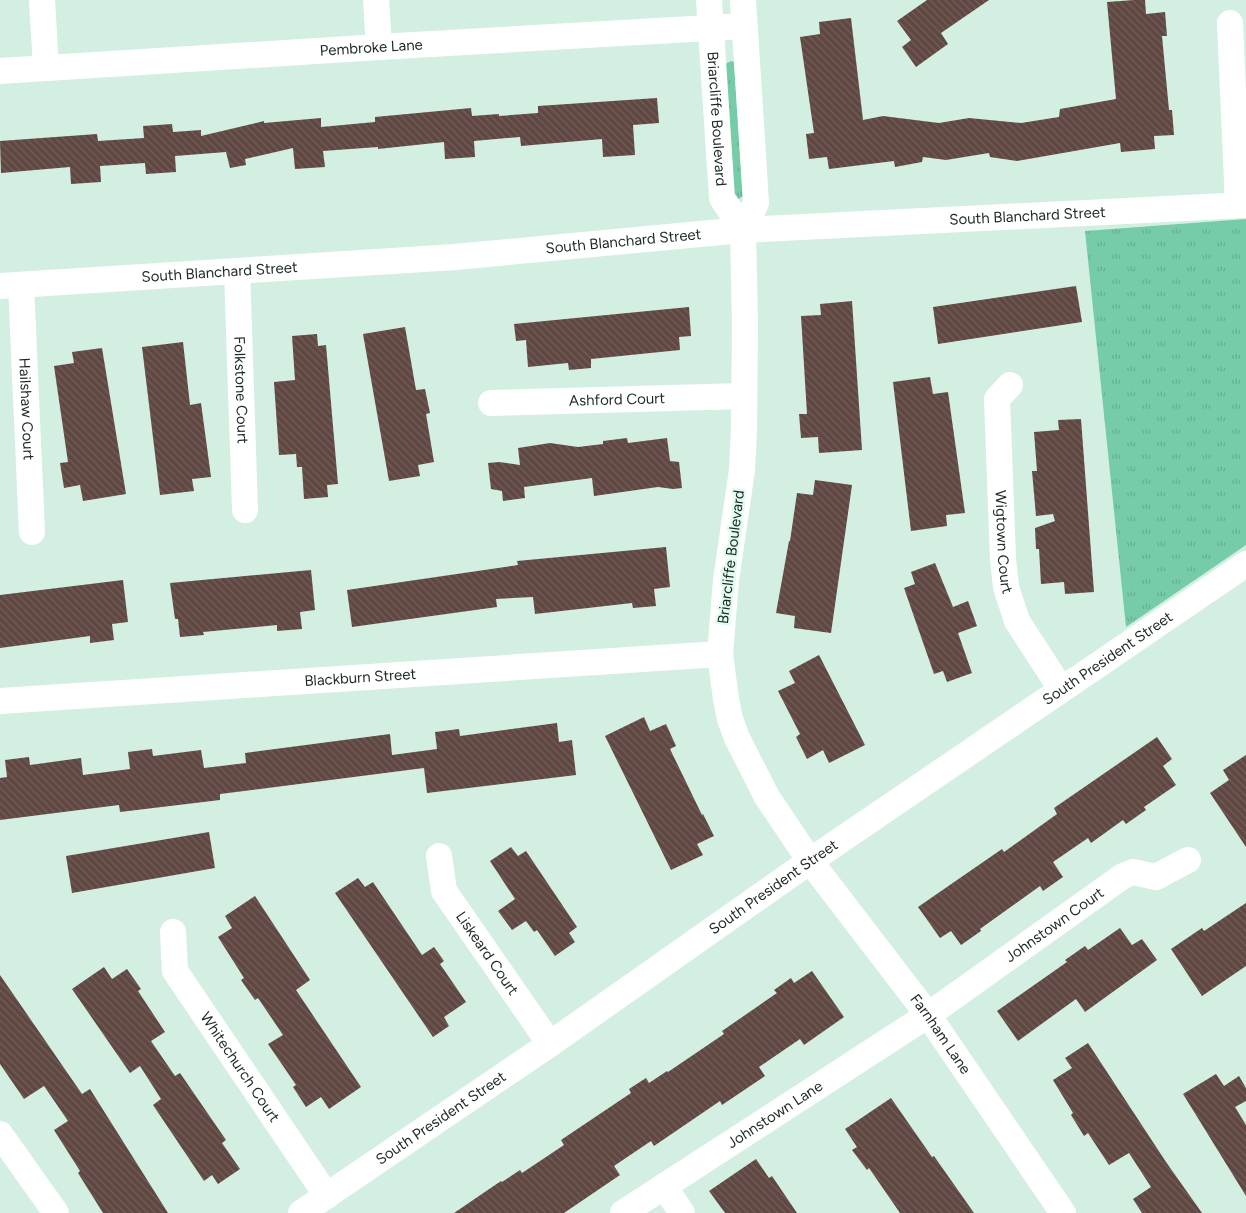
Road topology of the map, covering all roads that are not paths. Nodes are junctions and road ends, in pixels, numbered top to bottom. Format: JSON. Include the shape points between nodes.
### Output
{"nodes":[{"id":1,"x":42,"y":0,"type":"edge"},
{"id":2,"x":376,"y":0,"type":"edge"},
{"id":3,"x":709,"y":0,"type":"edge"},
{"id":4,"x":743,"y":0,"type":"edge"},
{"id":5,"x":1230,"y":23,"type":"dead end"},
{"id":6,"x":744,"y":26,"type":"junction"},
{"id":7,"x":711,"y":28,"type":"junction"},
{"id":8,"x":379,"y":47,"type":"junction"},
{"id":9,"x":46,"y":68,"type":"junction"},
{"id":10,"x":0,"y":72,"type":"edge"},
{"id":11,"x":1242,"y":205,"type":"edge"},
{"id":12,"x":743,"y":230,"type":"junction"},
{"id":13,"x":237,"y":271,"type":"junction"},
{"id":14,"x":10,"y":286,"type":"edge"},
{"id":15,"x":1010,"y":385,"type":"dead end"},
{"id":16,"x":744,"y":396,"type":"junction"},
{"id":17,"x":491,"y":403,"type":"dead end"},
{"id":18,"x":245,"y":510,"type":"dead end"},
{"id":19,"x":32,"y":532,"type":"dead end"},
{"id":20,"x":1246,"y":564,"type":"edge"},
{"id":21,"x":720,"y":654,"type":"junction"},
{"id":22,"x":1061,"y":689,"type":"junction"},
{"id":23,"x":0,"y":701,"type":"edge"},
{"id":24,"x":439,"y":856,"type":"dead end"},
{"id":25,"x":1188,"y":860,"type":"dead end"},
{"id":26,"x":810,"y":861,"type":"junction"},
{"id":27,"x":172,"y":932,"type":"dead end"},
{"id":28,"x":928,"y":1015,"type":"junction"},
{"id":29,"x":550,"y":1044,"type":"junction"},
{"id":30,"x":0,"y":1134,"type":"edge"},
{"id":31,"x":664,"y":1186,"type":"junction"},
{"id":32,"x":327,"y":1196,"type":"junction"},
{"id":33,"x":56,"y":1213,"type":"edge"},
{"id":34,"x":301,"y":1213,"type":"edge"},
{"id":35,"x":623,"y":1213,"type":"edge"},
{"id":36,"x":682,"y":1213,"type":"edge"},
{"id":37,"x":1062,"y":1213,"type":"edge"}],
"edges":[{"from":1,"to":9,"type":"street"},
{"from":2,"to":8,"type":"street"},
{"from":3,"to":7,"type":"street","name":"Briarcliffe Boulevard"},
{"from":4,"to":6,"type":"street","name":"Briarcliffe Boulevard"},
{"from":5,"to":11,"type":"street"},
{"from":6,"to":7,"type":"street","name":"Pembroke Lane"},
{"from":6,"to":12,"type":"street","name":"Briarcliffe Boulevard","via":[[756,203]]},
{"from":7,"to":8,"type":"street","name":"Pembroke Lane"},
{"from":7,"to":12,"type":"street","name":"Briarcliffe Boulevard","via":[[722,198]]},
{"from":8,"to":9,"type":"street","name":"Pembroke Lane"},
{"from":9,"to":10,"type":"street","name":"Pembroke Lane"},
{"from":11,"to":12,"type":"street","name":"South Blanchard Street"},
{"from":12,"to":13,"type":"street","name":"South Blanchard Street","via":[[465,256]]},
{"from":12,"to":16,"type":"street","name":"Briarcliffe Boulevard"},
{"from":13,"to":14,"type":"street","name":"South Blanchard Street"},
{"from":13,"to":18,"type":"street","name":"Folkstone Court"},
{"from":14,"to":19,"type":"street","name":"Hailshaw Court"},
{"from":15,"to":22,"type":"street","name":"Wigtown Court","via":[[997,399],[1006,587],[1017,621]]},
{"from":16,"to":17,"type":"street","name":"Ashford Court"},
{"from":16,"to":21,"type":"street","name":"Briarcliffe Boulevard","via":[[742,470],[726,580]]},
{"from":20,"to":22,"type":"street","name":"South President Street"},
{"from":21,"to":23,"type":"street","name":"Blackburn Street"},
{"from":21,"to":26,"type":"street","name":"Briarcliffe Boulevard","via":[[726,699],[737,738],[767,797]]},
{"from":22,"to":26,"type":"street","name":"South President Street"},
{"from":24,"to":29,"type":"street","name":"Liskeard Court","via":[[444,891]]},
{"from":25,"to":28,"type":"street","name":"Johnstown Court","via":[[1156,877],[1133,872],[1122,876]]},
{"from":26,"to":28,"type":"street","name":"Farnham Lane"},
{"from":26,"to":29,"type":"street","name":"South President Street"},
{"from":27,"to":32,"type":"street","name":"Whitechurch Court","via":[[175,971]]},
{"from":28,"to":31,"type":"street","name":"Johnstown Lane"},
{"from":28,"to":37,"type":"street","name":"Farnham Lane"},
{"from":29,"to":32,"type":"street","name":"South President Street"},
{"from":30,"to":33,"type":"street"},
{"from":31,"to":35,"type":"street","name":"Johnstown Lane"},
{"from":31,"to":36,"type":"street"},
{"from":32,"to":34,"type":"street","name":"South President Street"}]}
